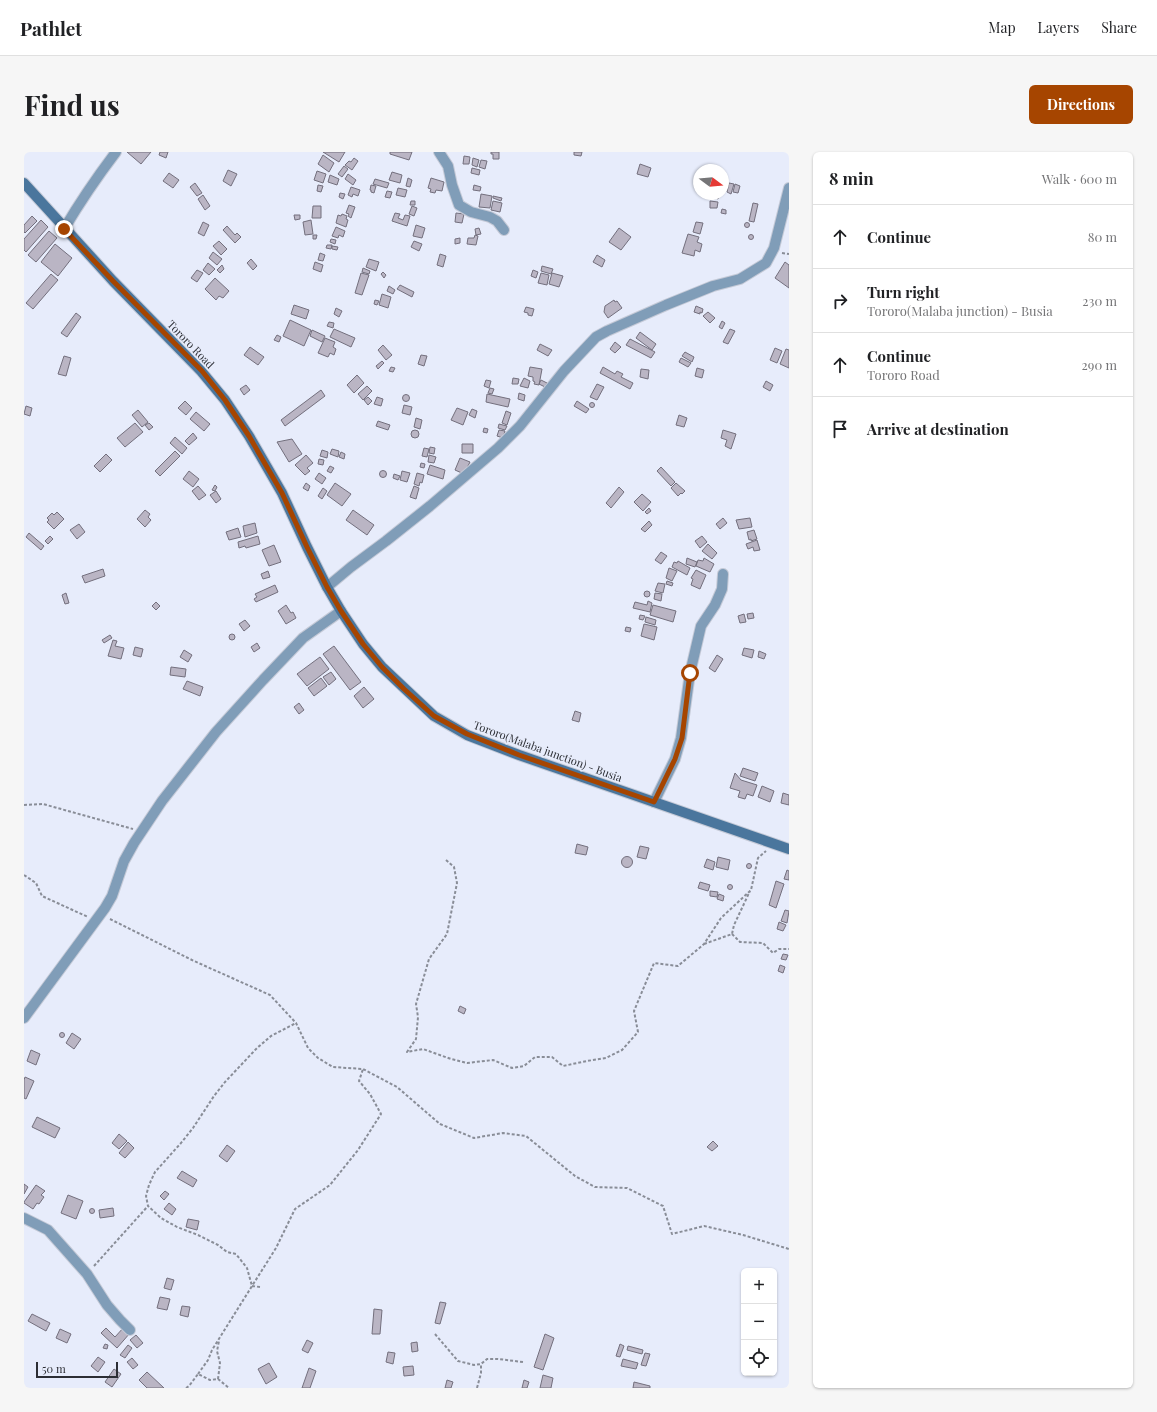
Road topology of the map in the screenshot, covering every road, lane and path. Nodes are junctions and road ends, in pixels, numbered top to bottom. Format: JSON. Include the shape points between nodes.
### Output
{"nodes":[{"id":1,"x":116,"y":152,"type":"edge"},
{"id":2,"x":439,"y":152,"type":"edge"},
{"id":3,"x":24,"y":183,"type":"edge"},
{"id":4,"x":789,"y":188,"type":"edge"},
{"id":5,"x":64,"y":229,"type":"junction"},
{"id":6,"x":504,"y":230,"type":"dead end"},
{"id":7,"x":723,"y":574,"type":"dead end"},
{"id":8,"x":327,"y":587,"type":"junction"},
{"id":9,"x":341,"y":611,"type":"junction"},
{"id":10,"x":654,"y":802,"type":"junction"},
{"id":11,"x":24,"y":806,"type":"edge"},
{"id":12,"x":142,"y":831,"type":"junction"},
{"id":13,"x":774,"y":844,"type":"junction"},
{"id":14,"x":789,"y":849,"type":"edge"},
{"id":15,"x":446,"y":860,"type":"dead end"},
{"id":16,"x":24,"y":875,"type":"edge"},
{"id":17,"x":751,"y":890,"type":"junction"},
{"id":18,"x":98,"y":918,"type":"junction"},
{"id":19,"x":732,"y":934,"type":"junction"},
{"id":20,"x":704,"y":944,"type":"junction"},
{"id":21,"x":789,"y":949,"type":"edge"},
{"id":22,"x":24,"y":1018,"type":"edge"},
{"id":23,"x":296,"y":1023,"type":"junction"},
{"id":24,"x":363,"y":1069,"type":"junction"},
{"id":25,"x":148,"y":1206,"type":"junction"},
{"id":26,"x":24,"y":1218,"type":"edge"},
{"id":27,"x":789,"y":1249,"type":"edge"},
{"id":28,"x":86,"y":1274,"type":"junction"},
{"id":29,"x":252,"y":1286,"type":"junction"},
{"id":30,"x":260,"y":1287,"type":"dead end"},
{"id":31,"x":130,"y":1330,"type":"dead end"},
{"id":32,"x":435,"y":1334,"type":"dead end"},
{"id":33,"x":219,"y":1340,"type":"junction"},
{"id":34,"x":523,"y":1362,"type":"dead end"},
{"id":35,"x":480,"y":1364,"type":"junction"},
{"id":36,"x":198,"y":1374,"type":"junction"},
{"id":37,"x":218,"y":1380,"type":"junction"},
{"id":38,"x":186,"y":1388,"type":"edge"},
{"id":39,"x":229,"y":1388,"type":"edge"},
{"id":40,"x":477,"y":1388,"type":"edge"}],
"edges":[{"from":1,"to":5,"type":"street","via":[[89,188]]},
{"from":2,"to":6,"type":"street","via":[[448,166],[459,205],[471,212],[490,217]]},
{"from":3,"to":5,"type":"main road","name":"Tororo Road"},
{"from":4,"to":8,"type":"street","via":[[774,248],[766,263],[740,279],[713,286],[596,337],[498,448],[441,497]]},
{"from":5,"to":8,"type":"main road","name":"Tororo Road","via":[[202,371],[225,400],[282,493]]},
{"from":7,"to":10,"type":"street","via":[[722,589],[716,605],[701,626],[690,673],[682,738],[675,759]]},
{"from":8,"to":9,"type":"main road","name":"Tororo Road"},
{"from":9,"to":10,"type":"main road","name":"Tororo(Malaba junction) - Busia","via":[[382,667],[434,716],[474,737],[519,755]]},
{"from":9,"to":12,"type":"street","via":[[303,638],[263,680],[216,732]]},
{"from":10,"to":13,"type":"main road","name":"Tororo(Malaba junction) - Busia"},
{"from":11,"to":12,"type":"path","via":[[43,804]]},
{"from":12,"to":18,"type":"street","via":[[124,861],[112,896]]},
{"from":13,"to":14,"type":"main road","name":"Tororo(Malaba junction) - Busia"},
{"from":13,"to":17,"type":"path","via":[[758,858]]},
{"from":15,"to":20,"type":"path","via":[[454,868],[457,883],[447,934],[429,959],[416,1004],[416,1039],[407,1052],[423,1049],[467,1064],[493,1060],[512,1068],[524,1066],[535,1057],[552,1057],[563,1066],[606,1058],[622,1050],[638,1032],[634,1011],[654,962],[678,966]]},
{"from":16,"to":18,"type":"path","via":[[36,883],[42,896]]},
{"from":17,"to":19,"type":"path"},
{"from":17,"to":20,"type":"path","via":[[721,918]]},
{"from":18,"to":22,"type":"street"},
{"from":18,"to":23,"type":"path","via":[[270,995]]},
{"from":19,"to":20,"type":"path"},
{"from":19,"to":21,"type":"path","via":[[740,942],[763,943],[773,953],[779,949]]},
{"from":23,"to":24,"type":"path","via":[[308,1048],[318,1058],[333,1067]]},
{"from":23,"to":25,"type":"path","via":[[271,1036],[257,1048],[214,1096],[189,1133],[155,1172],[146,1196]]},
{"from":24,"to":27,"type":"path","via":[[397,1087],[440,1124],[474,1138],[503,1133],[526,1136],[575,1176],[595,1187],[627,1188],[663,1206],[672,1234],[704,1226]]},
{"from":24,"to":29,"type":"path","via":[[358,1081],[370,1094],[381,1114],[358,1150],[330,1185],[295,1209],[276,1248]]},
{"from":25,"to":28,"type":"path"},
{"from":25,"to":29,"type":"path","via":[[169,1223],[236,1254],[247,1268]]},
{"from":26,"to":28,"type":"street","via":[[48,1230]]},
{"from":28,"to":31,"type":"street","via":[[107,1305]]},
{"from":29,"to":30,"type":"path"},
{"from":29,"to":33,"type":"path"},
{"from":32,"to":35,"type":"path","via":[[458,1361]]},
{"from":33,"to":36,"type":"path"},
{"from":33,"to":37,"type":"path"},
{"from":34,"to":35,"type":"path","via":[[498,1358],[487,1359]]},
{"from":35,"to":40,"type":"path","via":[[481,1373]]},
{"from":36,"to":37,"type":"path","via":[[210,1380]]},
{"from":36,"to":38,"type":"path"},
{"from":37,"to":39,"type":"path"}]}
